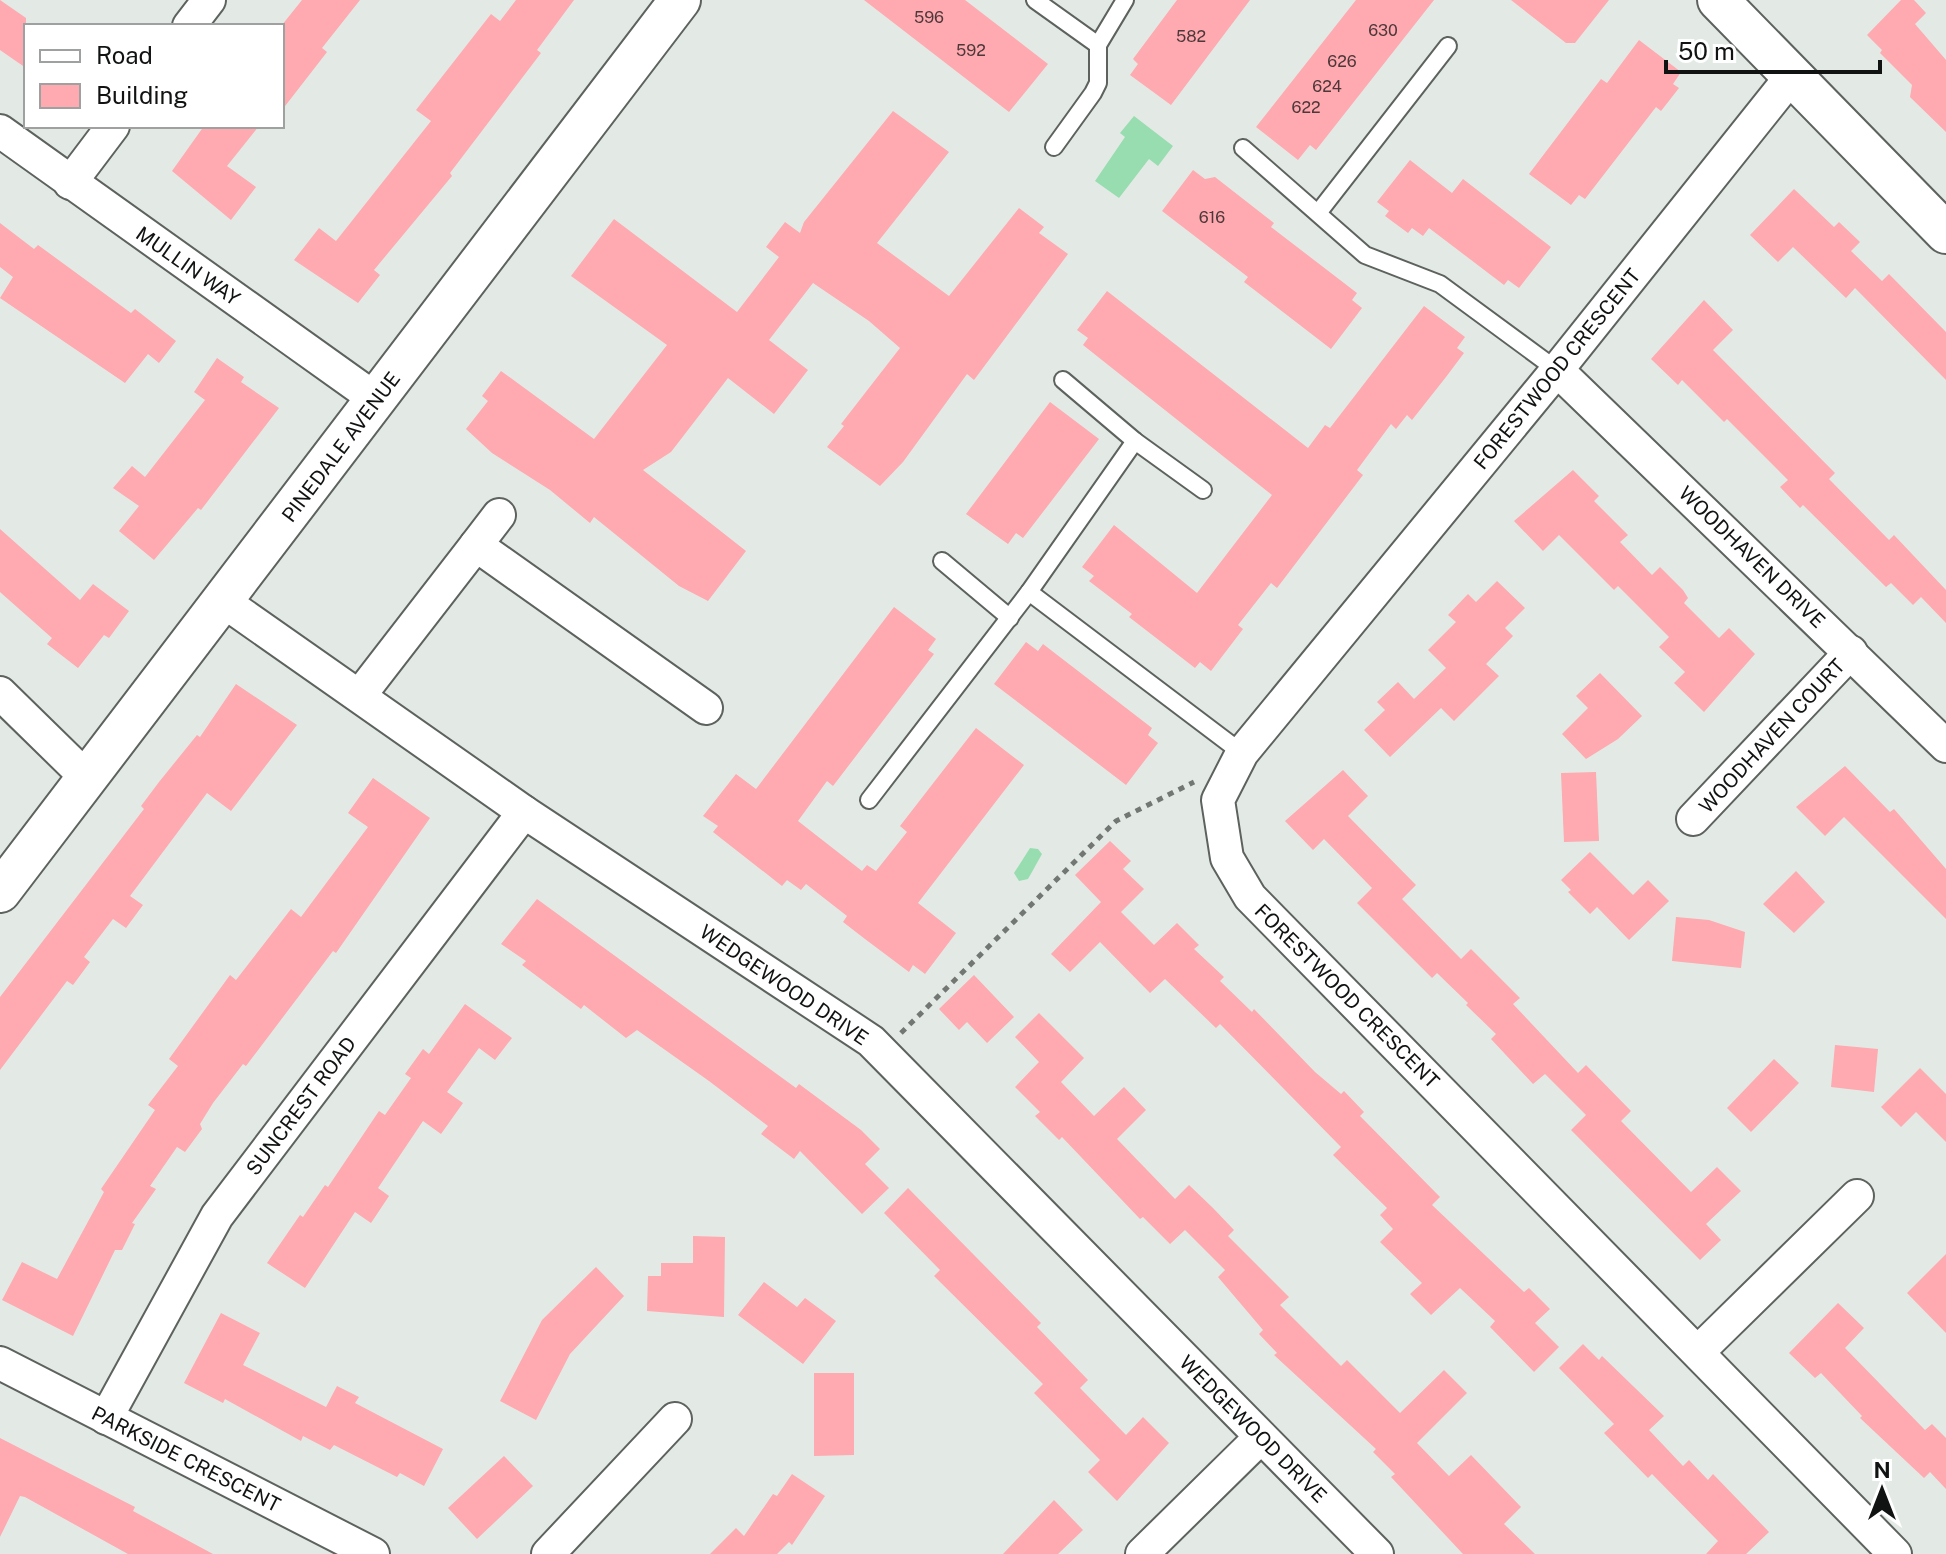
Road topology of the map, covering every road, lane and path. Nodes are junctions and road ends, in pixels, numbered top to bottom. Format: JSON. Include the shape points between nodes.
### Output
{"nodes":[{"id":1,"x":209,"y":0,"type":"edge"},
{"id":2,"x":680,"y":0,"type":"edge"},
{"id":3,"x":1035,"y":0,"type":"edge"},
{"id":4,"x":1125,"y":0,"type":"edge"},
{"id":5,"x":1718,"y":0,"type":"edge"},
{"id":6,"x":191,"y":24,"type":"edge"},
{"id":7,"x":1098,"y":45,"type":"junction"},
{"id":8,"x":1448,"y":46,"type":"dead end"},
{"id":9,"x":1791,"y":77,"type":"junction"},
{"id":10,"x":111,"y":128,"type":"edge"},
{"id":11,"x":0,"y":131,"type":"edge"},
{"id":12,"x":1054,"y":147,"type":"dead end"},
{"id":13,"x":1243,"y":148,"type":"dead end"},
{"id":14,"x":70,"y":183,"type":"junction"},
{"id":15,"x":1318,"y":213,"type":"junction"},
{"id":16,"x":1946,"y":233,"type":"edge"},
{"id":17,"x":1557,"y":370,"type":"junction"},
{"id":18,"x":1063,"y":380,"type":"dead end"},
{"id":19,"x":377,"y":400,"type":"junction"},
{"id":20,"x":1135,"y":441,"type":"junction"},
{"id":21,"x":1203,"y":490,"type":"dead end"},
{"id":22,"x":499,"y":515,"type":"dead end"},
{"id":23,"x":476,"y":545,"type":"junction"},
{"id":24,"x":942,"y":561,"type":"dead end"},
{"id":25,"x":1029,"y":592,"type":"junction"},
{"id":26,"x":223,"y":601,"type":"junction"},
{"id":27,"x":1010,"y":618,"type":"junction"},
{"id":28,"x":1851,"y":652,"type":"junction"},
{"id":29,"x":0,"y":693,"type":"edge"},
{"id":30,"x":360,"y":695,"type":"junction"},
{"id":31,"x":706,"y":708,"type":"dead end"},
{"id":32,"x":1946,"y":746,"type":"edge"},
{"id":33,"x":1234,"y":767,"type":"junction"},
{"id":34,"x":87,"y":778,"type":"junction"},
{"id":35,"x":869,"y":800,"type":"dead end"},
{"id":36,"x":524,"y":812,"type":"junction"},
{"id":37,"x":1693,"y":819,"type":"dead end"},
{"id":38,"x":0,"y":892,"type":"edge"},
{"id":39,"x":882,"y":1053,"type":"junction"},
{"id":40,"x":1857,"y":1196,"type":"dead end"},
{"id":41,"x":1699,"y":1351,"type":"junction"},
{"id":42,"x":0,"y":1363,"type":"edge"},
{"id":43,"x":106,"y":1418,"type":"junction"},
{"id":44,"x":675,"y":1419,"type":"dead end"},
{"id":45,"x":1261,"y":1437,"type":"junction"},
{"id":46,"x":373,"y":1554,"type":"edge"},
{"id":47,"x":548,"y":1554,"type":"edge"},
{"id":48,"x":1142,"y":1554,"type":"edge"},
{"id":49,"x":1377,"y":1554,"type":"edge"},
{"id":50,"x":1895,"y":1554,"type":"edge"}],
"edges":[{"from":1,"to":6,"type":"street"},
{"from":2,"to":19,"type":"street","name":"PINEDALE AVENUE"},
{"from":3,"to":7,"type":"lane"},
{"from":4,"to":7,"type":"lane"},
{"from":5,"to":9,"type":"street"},
{"from":7,"to":12,"type":"lane","via":[[1098,83]]},
{"from":8,"to":15,"type":"lane"},
{"from":9,"to":16,"type":"street"},
{"from":9,"to":17,"type":"street","name":"FORESTWOOD CRESCENT"},
{"from":10,"to":14,"type":"street"},
{"from":11,"to":14,"type":"street","name":"MULLIN WAY"},
{"from":13,"to":15,"type":"lane"},
{"from":14,"to":19,"type":"street","name":"MULLIN WAY"},
{"from":15,"to":17,"type":"lane","via":[[1365,255],[1440,284]]},
{"from":17,"to":28,"type":"street","name":"WOODHAVEN DRIVE"},
{"from":17,"to":33,"type":"street","name":"FORESTWOOD CRESCENT"},
{"from":18,"to":20,"type":"lane"},
{"from":19,"to":26,"type":"street","name":"PINEDALE AVENUE"},
{"from":20,"to":21,"type":"lane"},
{"from":20,"to":25,"type":"lane"},
{"from":22,"to":23,"type":"street"},
{"from":23,"to":30,"type":"street"},
{"from":23,"to":31,"type":"street"},
{"from":24,"to":27,"type":"lane"},
{"from":25,"to":27,"type":"lane"},
{"from":25,"to":33,"type":"lane"},
{"from":26,"to":30,"type":"street","name":"WEDGEWOOD DRIVE"},
{"from":26,"to":34,"type":"street","name":"PINEDALE AVENUE"},
{"from":27,"to":35,"type":"lane"},
{"from":28,"to":32,"type":"street","name":"WOODHAVEN DRIVE"},
{"from":28,"to":37,"type":"street","name":"WOODHAVEN COURT"},
{"from":29,"to":34,"type":"street"},
{"from":30,"to":36,"type":"street","name":"WEDGEWOOD DRIVE"},
{"from":33,"to":39,"type":"path","via":[[1116,821]]},
{"from":33,"to":41,"type":"street","name":"FORESTWOOD CRESCENT","via":[[1218,800],[1227,858],[1250,897]]},
{"from":34,"to":38,"type":"street","name":"PINEDALE AVENUE"},
{"from":36,"to":39,"type":"street","name":"WEDGEWOOD DRIVE"},
{"from":36,"to":43,"type":"street","name":"SUNCREST ROAD","via":[[217,1216]]},
{"from":39,"to":45,"type":"street","name":"WEDGEWOOD DRIVE"},
{"from":40,"to":41,"type":"street"},
{"from":41,"to":50,"type":"street","name":"FORESTWOOD CRESCENT"},
{"from":42,"to":43,"type":"street","name":"PARKSIDE CRESCENT"},
{"from":43,"to":46,"type":"street","name":"PARKSIDE CRESCENT"},
{"from":44,"to":47,"type":"street"},
{"from":45,"to":48,"type":"street"},
{"from":45,"to":49,"type":"street","name":"WEDGEWOOD DRIVE"}]}
